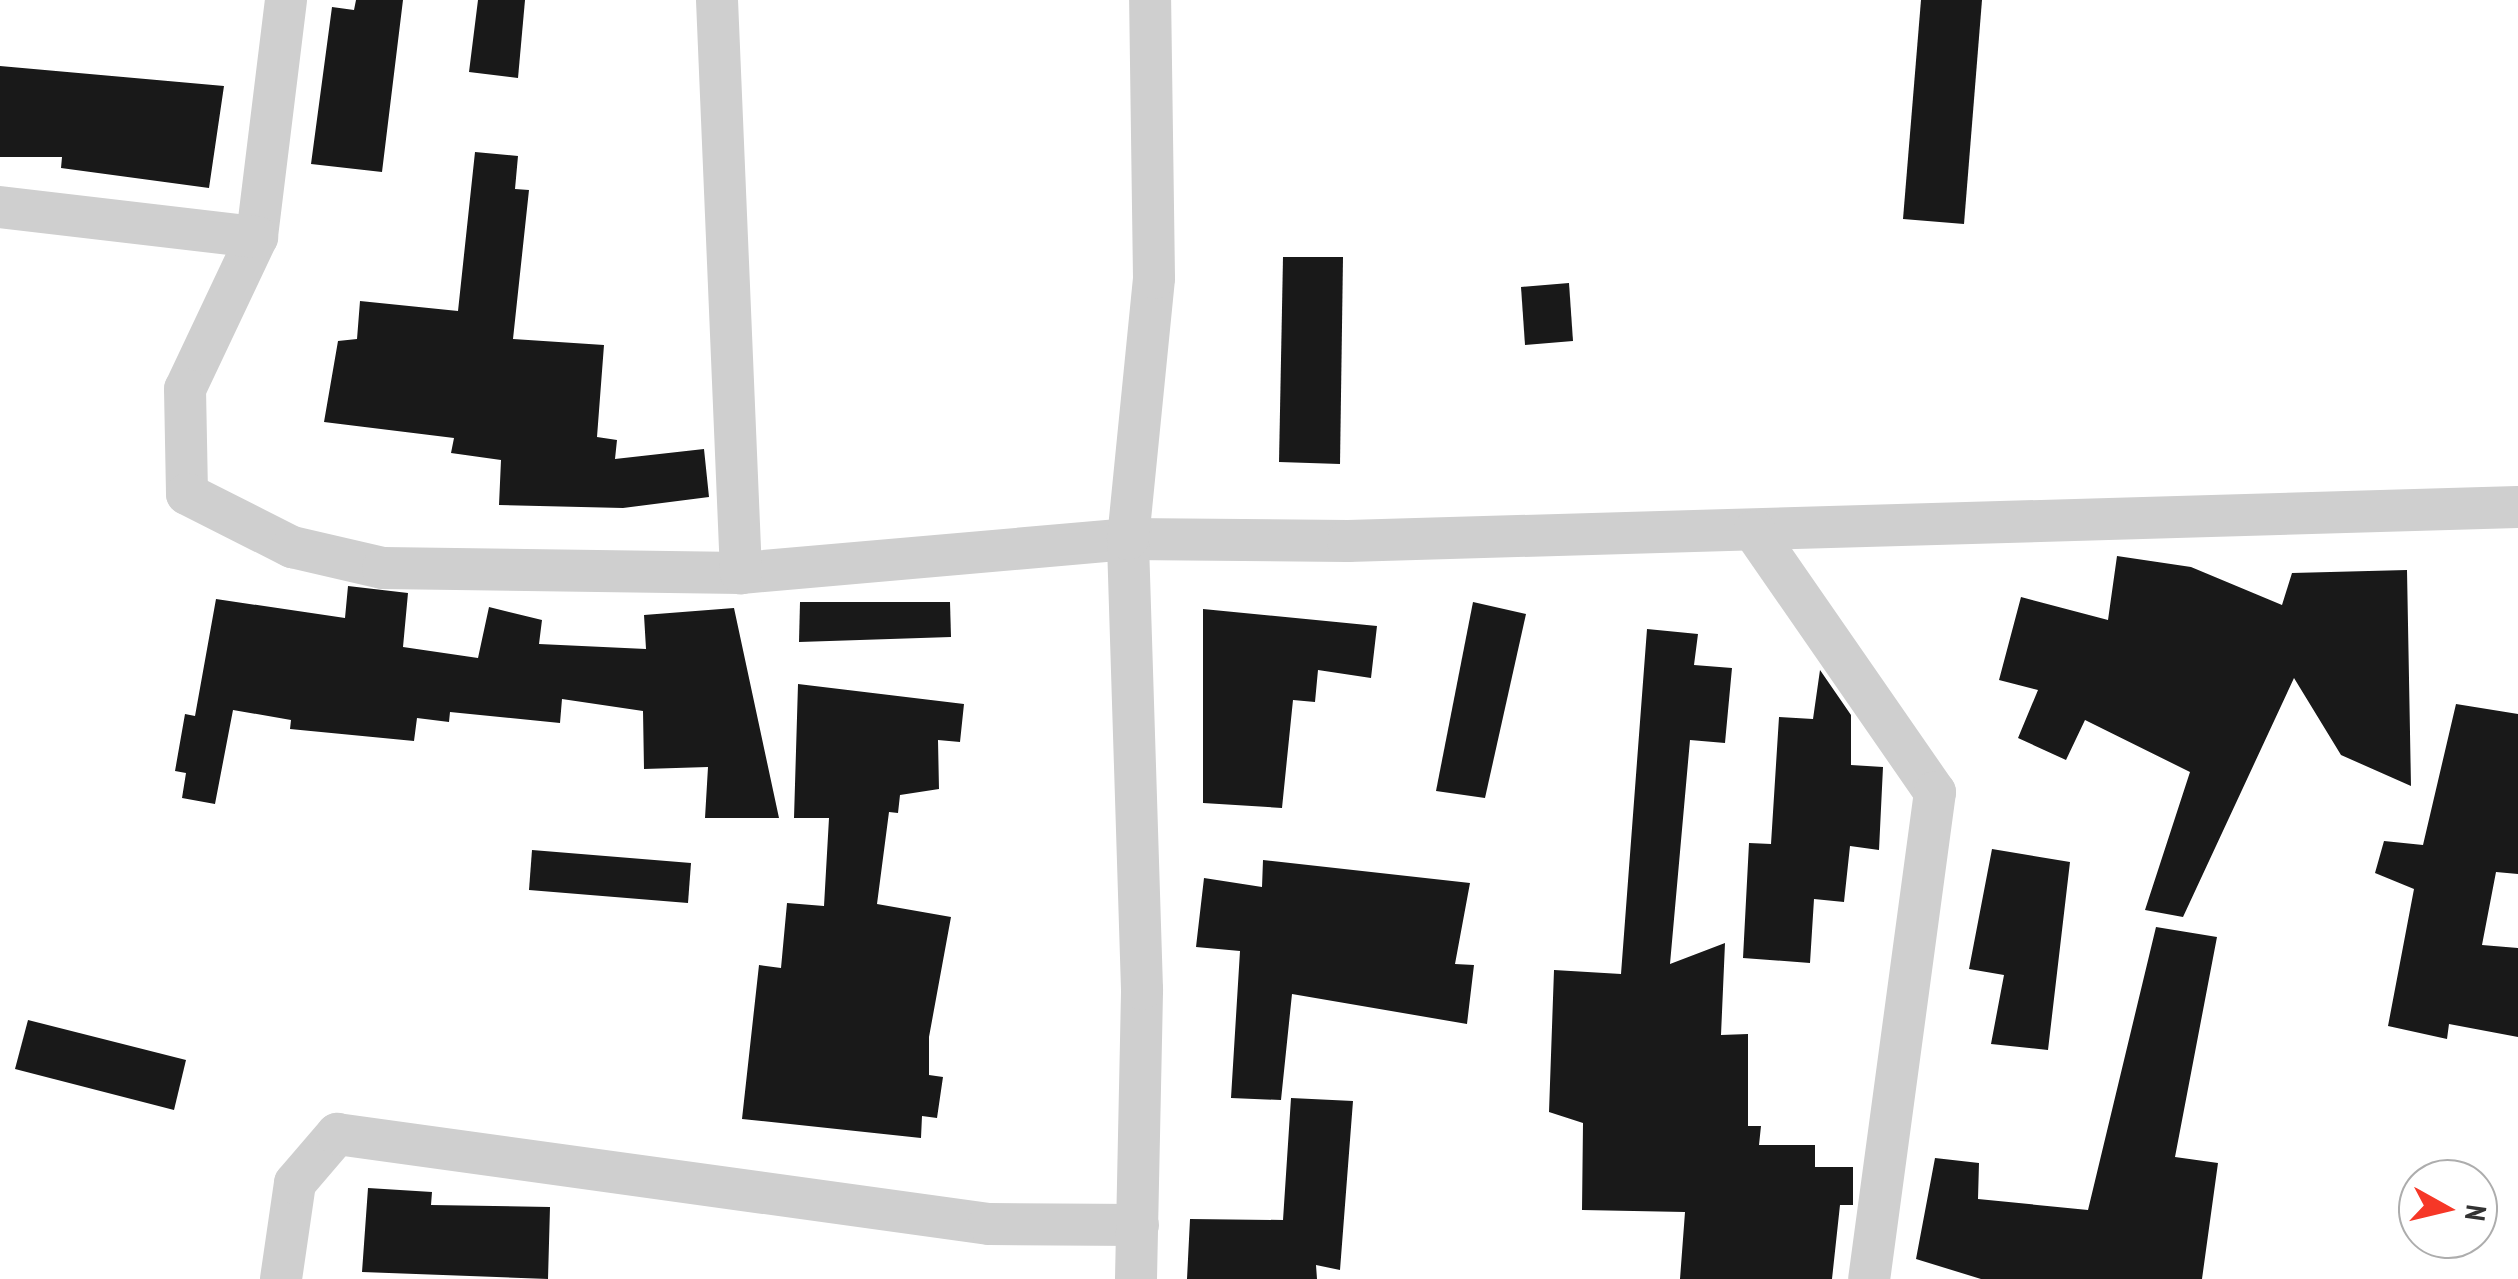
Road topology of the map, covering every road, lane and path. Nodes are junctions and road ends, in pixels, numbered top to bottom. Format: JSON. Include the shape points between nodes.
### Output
{"nodes":[{"id":1,"x":286,"y":0,"type":"edge"},
{"id":2,"x":718,"y":0,"type":"edge"},
{"id":3,"x":1150,"y":0,"type":"edge"},
{"id":4,"x":0,"y":207,"type":"edge"},
{"id":5,"x":258,"y":237,"type":"junction"},
{"id":6,"x":2518,"y":507,"type":"edge"},
{"id":7,"x":1754,"y":531,"type":"junction"},
{"id":8,"x":1128,"y":538,"type":"junction"},
{"id":9,"x":741,"y":573,"type":"junction"},
{"id":10,"x":1138,"y":1226,"type":"junction"},
{"id":11,"x":281,"y":1279,"type":"edge"},
{"id":12,"x":1136,"y":1279,"type":"edge"},
{"id":13,"x":1869,"y":1279,"type":"edge"}],
"edges":[{"from":1,"to":5,"type":"street"},
{"from":2,"to":9,"type":"street"},
{"from":3,"to":8,"type":"street","via":[[1154,278]]},
{"from":4,"to":5,"type":"street"},
{"from":5,"to":9,"type":"street","via":[[185,389],[186,494],[292,547],[384,568]]},
{"from":6,"to":7,"type":"street","via":[[2085,513]]},
{"from":7,"to":8,"type":"street"},
{"from":7,"to":13,"type":"street","via":[[1935,792]]},
{"from":8,"to":9,"type":"street"},
{"from":8,"to":10,"type":"street","via":[[1142,989]]},
{"from":10,"to":11,"type":"street","via":[[989,1224],[337,1134],[294,1184]]},
{"from":10,"to":12,"type":"street"}]}
